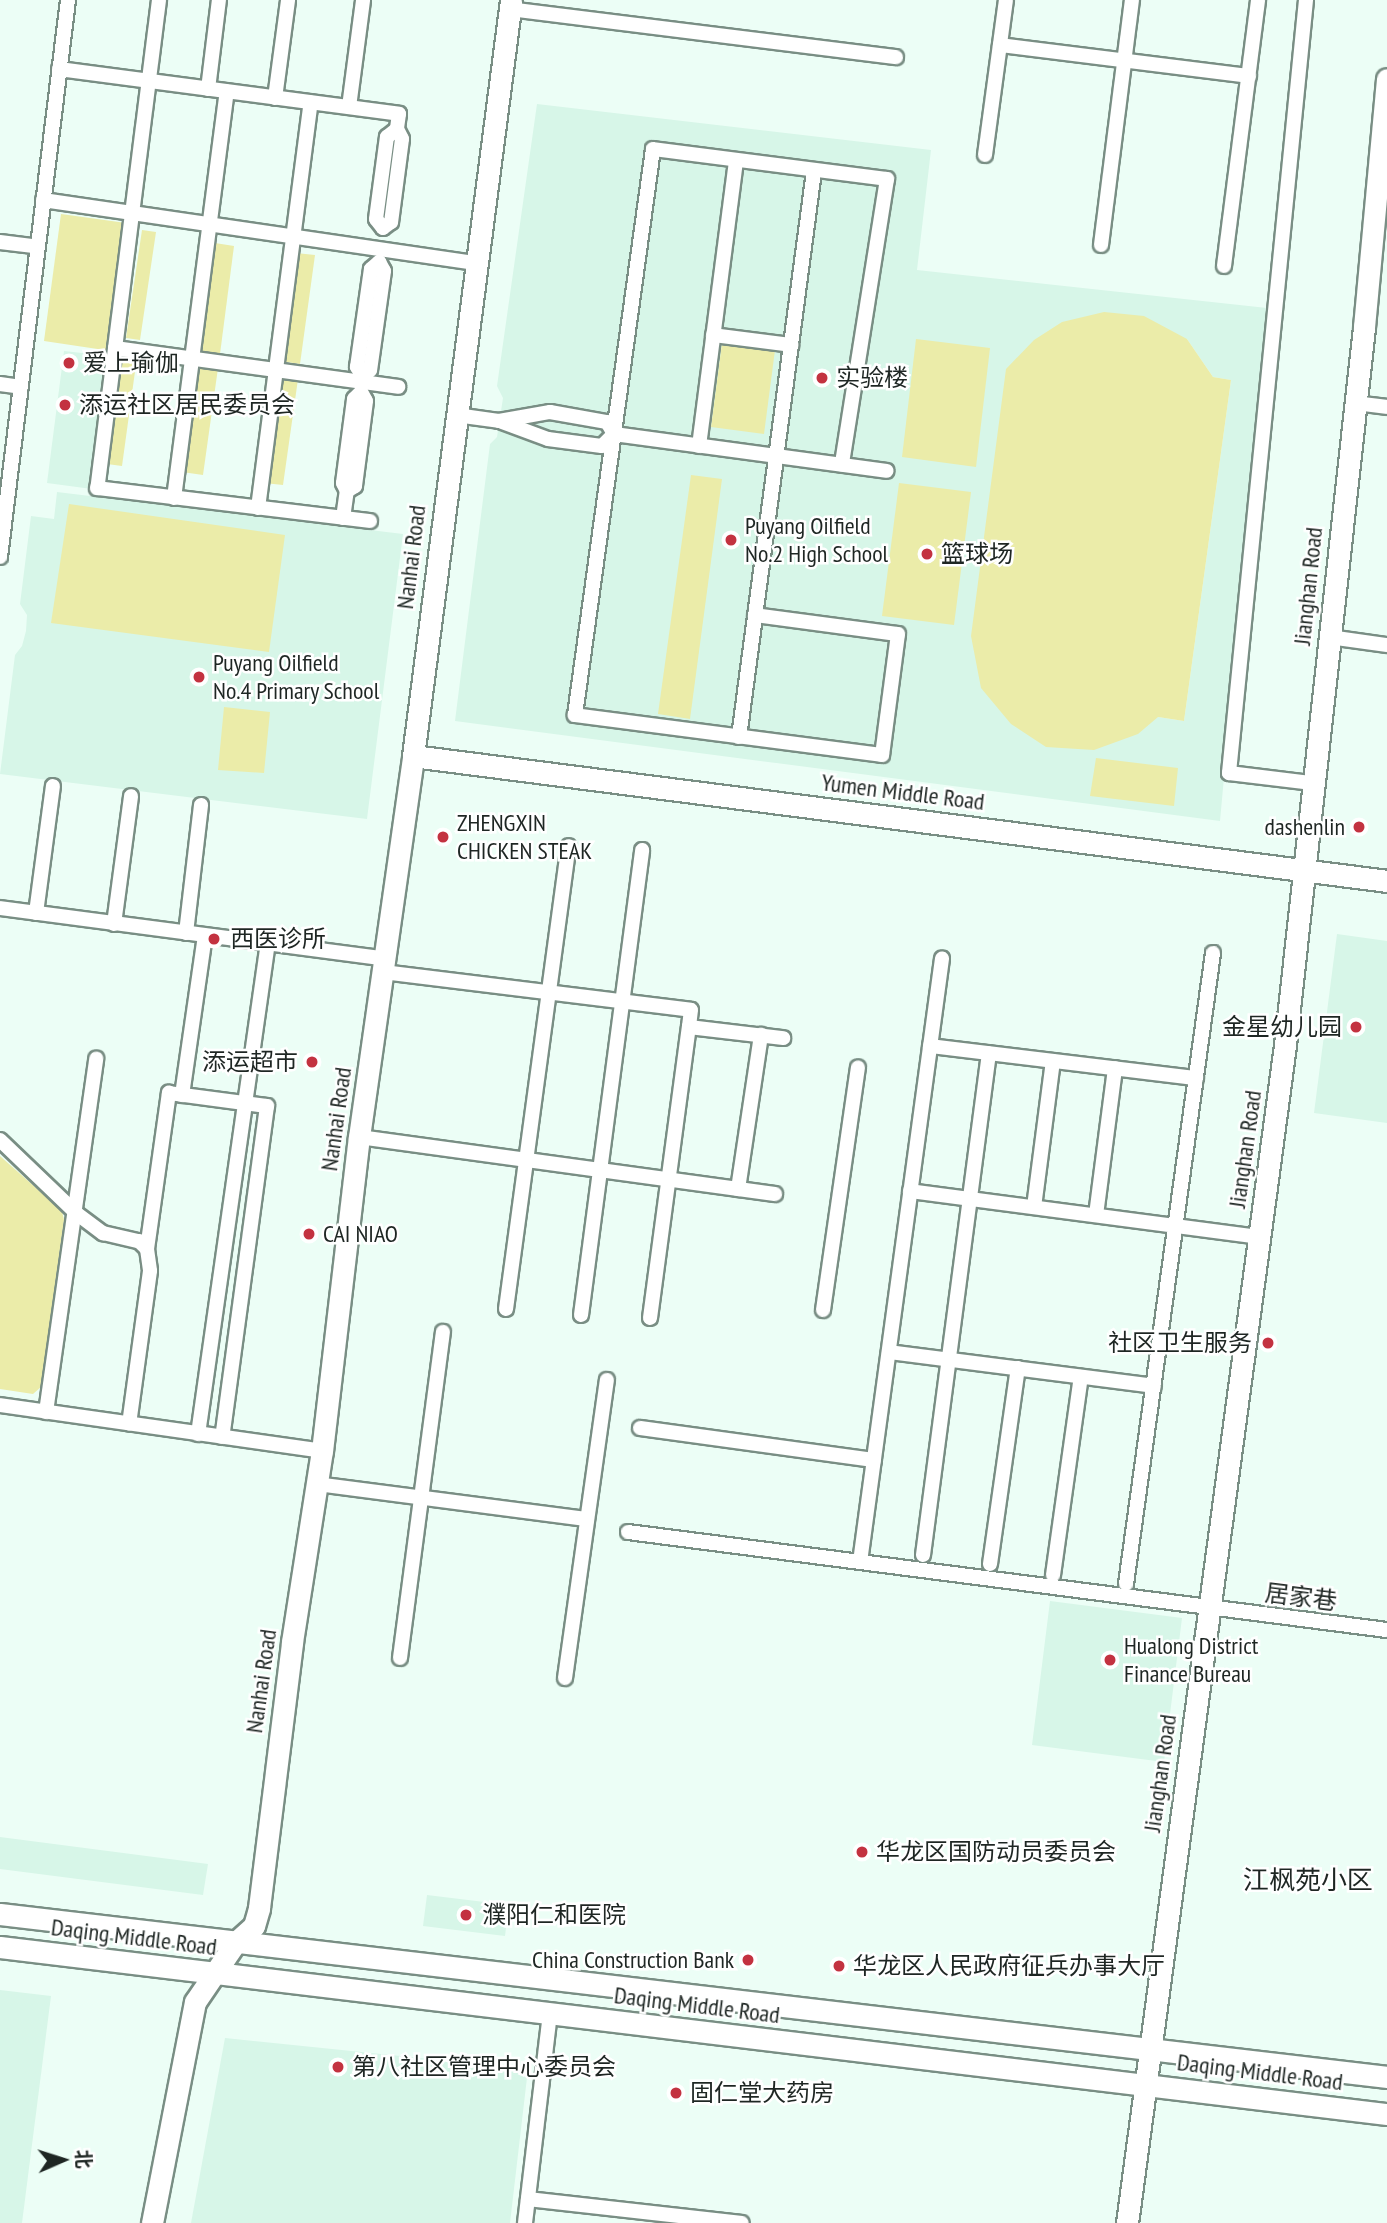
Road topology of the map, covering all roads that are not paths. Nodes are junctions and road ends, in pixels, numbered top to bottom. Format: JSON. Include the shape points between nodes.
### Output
{"nodes":[{"id":1,"x":68,"y":0,"type":"edge"},
{"id":2,"x":159,"y":0,"type":"edge"},
{"id":3,"x":219,"y":0,"type":"edge"},
{"id":4,"x":288,"y":0,"type":"edge"},
{"id":5,"x":363,"y":0,"type":"edge"},
{"id":6,"x":1006,"y":0,"type":"edge"},
{"id":7,"x":1132,"y":0,"type":"edge"},
{"id":8,"x":1258,"y":0,"type":"edge"},
{"id":9,"x":1306,"y":0,"type":"edge"},
{"id":10,"x":510,"y":5,"type":"edge"},
{"id":11,"x":1000,"y":45,"type":"junction"},
{"id":12,"x":897,"y":57,"type":"dead end"},
{"id":13,"x":1123,"y":60,"type":"junction"},
{"id":14,"x":59,"y":69,"type":"junction"},
{"id":15,"x":1249,"y":76,"type":"junction"},
{"id":16,"x":1387,"y":79,"type":"edge"},
{"id":17,"x":148,"y":81,"type":"junction"},
{"id":18,"x":208,"y":89,"type":"junction"},
{"id":19,"x":228,"y":91,"type":"junction"},
{"id":20,"x":275,"y":98,"type":"junction"},
{"id":21,"x":311,"y":102,"type":"junction"},
{"id":22,"x":349,"y":107,"type":"junction"},
{"id":23,"x":985,"y":155,"type":"dead end"},
{"id":24,"x":736,"y":162,"type":"junction"},
{"id":25,"x":814,"y":171,"type":"junction"},
{"id":26,"x":43,"y":200,"type":"junction"},
{"id":27,"x":132,"y":212,"type":"junction"},
{"id":28,"x":210,"y":223,"type":"junction"},
{"id":29,"x":294,"y":236,"type":"junction"},
{"id":30,"x":0,"y":242,"type":"edge"},
{"id":31,"x":1101,"y":245,"type":"dead end"},
{"id":32,"x":37,"y":247,"type":"junction"},
{"id":33,"x":380,"y":255,"type":"junction"},
{"id":34,"x":477,"y":263,"type":"junction"},
{"id":35,"x":1224,"y":266,"type":"dead end"},
{"id":36,"x":713,"y":335,"type":"junction"},
{"id":37,"x":791,"y":345,"type":"junction"},
{"id":38,"x":115,"y":348,"type":"junction"},
{"id":39,"x":192,"y":358,"type":"junction"},
{"id":40,"x":276,"y":370,"type":"junction"},
{"id":41,"x":0,"y":384,"type":"edge"},
{"id":42,"x":362,"y":384,"type":"junction"},
{"id":43,"x":21,"y":387,"type":"junction"},
{"id":44,"x":398,"y":387,"type":"dead end"},
{"id":45,"x":1355,"y":403,"type":"junction"},
{"id":46,"x":1387,"y":407,"type":"edge"},
{"id":47,"x":456,"y":415,"type":"junction"},
{"id":48,"x":499,"y":421,"type":"junction"},
{"id":49,"x":614,"y":434,"type":"junction"},
{"id":50,"x":699,"y":446,"type":"junction"},
{"id":51,"x":777,"y":455,"type":"junction"},
{"id":52,"x":842,"y":464,"type":"junction"},
{"id":53,"x":887,"y":471,"type":"dead end"},
{"id":54,"x":174,"y":498,"type":"junction"},
{"id":55,"x":258,"y":508,"type":"junction"},
{"id":56,"x":343,"y":518,"type":"junction"},
{"id":57,"x":370,"y":521,"type":"dead end"},
{"id":58,"x":0,"y":557,"type":"edge"},
{"id":59,"x":755,"y":615,"type":"junction"},
{"id":60,"x":1329,"y":637,"type":"junction"},
{"id":61,"x":1387,"y":645,"type":"edge"},
{"id":62,"x":739,"y":737,"type":"junction"},
{"id":63,"x":413,"y":756,"type":"junction"},
{"id":64,"x":1312,"y":783,"type":"junction"},
{"id":65,"x":53,"y":786,"type":"dead end"},
{"id":66,"x":131,"y":796,"type":"dead end"},
{"id":67,"x":201,"y":805,"type":"dead end"},
{"id":68,"x":569,"y":846,"type":"dead end"},
{"id":69,"x":642,"y":850,"type":"dead end"},
{"id":70,"x":1304,"y":870,"type":"junction"},
{"id":71,"x":1387,"y":881,"type":"edge"},
{"id":72,"x":0,"y":908,"type":"edge"},
{"id":73,"x":36,"y":913,"type":"junction"},
{"id":74,"x":114,"y":924,"type":"junction"},
{"id":75,"x":186,"y":933,"type":"junction"},
{"id":76,"x":205,"y":936,"type":"junction"},
{"id":77,"x":268,"y":944,"type":"junction"},
{"id":78,"x":1213,"y":953,"type":"dead end"},
{"id":79,"x":942,"y":959,"type":"dead end"},
{"id":80,"x":384,"y":966,"type":"junction"},
{"id":81,"x":549,"y":993,"type":"junction"},
{"id":82,"x":621,"y":1002,"type":"junction"},
{"id":83,"x":689,"y":1027,"type":"junction"},
{"id":84,"x":761,"y":1035,"type":"junction"},
{"id":85,"x":783,"y":1038,"type":"dead end"},
{"id":86,"x":930,"y":1046,"type":"junction"},
{"id":87,"x":989,"y":1053,"type":"junction"},
{"id":88,"x":96,"y":1059,"type":"dead end"},
{"id":89,"x":1053,"y":1061,"type":"junction"},
{"id":90,"x":858,"y":1068,"type":"dead end"},
{"id":91,"x":1115,"y":1068,"type":"junction"},
{"id":92,"x":1196,"y":1078,"type":"junction"},
{"id":93,"x":182,"y":1095,"type":"junction"},
{"id":94,"x":245,"y":1104,"type":"junction"},
{"id":95,"x":359,"y":1137,"type":"junction"},
{"id":96,"x":0,"y":1140,"type":"edge"},
{"id":97,"x":526,"y":1160,"type":"junction"},
{"id":98,"x":599,"y":1171,"type":"junction"},
{"id":99,"x":668,"y":1180,"type":"junction"},
{"id":100,"x":738,"y":1189,"type":"junction"},
{"id":101,"x":911,"y":1191,"type":"junction"},
{"id":102,"x":775,"y":1194,"type":"dead end"},
{"id":103,"x":971,"y":1199,"type":"junction"},
{"id":104,"x":1034,"y":1207,"type":"junction"},
{"id":105,"x":76,"y":1213,"type":"junction"},
{"id":106,"x":1096,"y":1215,"type":"junction"},
{"id":107,"x":1176,"y":1226,"type":"junction"},
{"id":108,"x":1259,"y":1237,"type":"junction"},
{"id":109,"x":147,"y":1249,"type":"junction"},
{"id":110,"x":506,"y":1309,"type":"dead end"},
{"id":111,"x":822,"y":1310,"type":"dead end"},
{"id":112,"x":581,"y":1315,"type":"dead end"},
{"id":113,"x":650,"y":1318,"type":"dead end"},
{"id":114,"x":443,"y":1332,"type":"dead end"},
{"id":115,"x":888,"y":1352,"type":"junction"},
{"id":116,"x":949,"y":1360,"type":"junction"},
{"id":117,"x":1018,"y":1368,"type":"junction"},
{"id":118,"x":1081,"y":1377,"type":"junction"},
{"id":119,"x":607,"y":1380,"type":"dead end"},
{"id":120,"x":1154,"y":1386,"type":"junction"},
{"id":121,"x":0,"y":1405,"type":"edge"},
{"id":122,"x":46,"y":1412,"type":"junction"},
{"id":123,"x":129,"y":1424,"type":"junction"},
{"id":124,"x":640,"y":1428,"type":"dead end"},
{"id":125,"x":198,"y":1434,"type":"junction"},
{"id":126,"x":222,"y":1437,"type":"junction"},
{"id":127,"x":322,"y":1451,"type":"junction"},
{"id":128,"x":874,"y":1460,"type":"junction"},
{"id":129,"x":317,"y":1484,"type":"junction"},
{"id":130,"x":422,"y":1497,"type":"junction"},
{"id":131,"x":587,"y":1519,"type":"junction"},
{"id":132,"x":628,"y":1532,"type":"dead end"},
{"id":133,"x":923,"y":1555,"type":"dead end"},
{"id":134,"x":860,"y":1562,"type":"junction"},
{"id":135,"x":990,"y":1564,"type":"dead end"},
{"id":136,"x":1053,"y":1575,"type":"dead end"},
{"id":137,"x":1126,"y":1584,"type":"dead end"},
{"id":138,"x":1209,"y":1609,"type":"junction"},
{"id":139,"x":1387,"y":1630,"type":"edge"},
{"id":140,"x":400,"y":1658,"type":"dead end"},
{"id":141,"x":565,"y":1678,"type":"dead end"},
{"id":142,"x":0,"y":1914,"type":"edge"},
{"id":143,"x":236,"y":1941,"type":"junction"},
{"id":144,"x":0,"y":1947,"type":"edge"},
{"id":145,"x":216,"y":1973,"type":"junction"},
{"id":146,"x":550,"y":2014,"type":"junction"},
{"id":147,"x":1150,"y":2049,"type":"junction"},
{"id":148,"x":1387,"y":2077,"type":"edge"},
{"id":149,"x":1145,"y":2085,"type":"junction"},
{"id":150,"x":1387,"y":2114,"type":"edge"},
{"id":151,"x":528,"y":2199,"type":"junction"},
{"id":152,"x":717,"y":2221,"type":"edge"},
{"id":153,"x":152,"y":2223,"type":"edge"},
{"id":154,"x":525,"y":2223,"type":"edge"},
{"id":155,"x":743,"y":2223,"type":"edge"},
{"id":156,"x":1127,"y":2223,"type":"edge"}],
"edges":[{"from":1,"to":14,"type":"street"},
{"from":2,"to":17,"type":"street"},
{"from":3,"to":18,"type":"street"},
{"from":4,"to":20,"type":"street"},
{"from":5,"to":22,"type":"street"},
{"from":6,"to":11,"type":"street"},
{"from":7,"to":13,"type":"street"},
{"from":8,"to":15,"type":"street"},
{"from":9,"to":64,"type":"street","via":[[1229,773]]},
{"from":10,"to":12,"type":"street"},
{"from":10,"to":34,"type":"street","name":"Nanhai Road"},
{"from":11,"to":13,"type":"street"},
{"from":11,"to":23,"type":"street"},
{"from":13,"to":15,"type":"street"},
{"from":13,"to":31,"type":"street"},
{"from":14,"to":17,"type":"street"},
{"from":14,"to":26,"type":"street"},
{"from":15,"to":35,"type":"street"},
{"from":16,"to":45,"type":"street","name":"Jianghan Road"},
{"from":17,"to":18,"type":"street"},
{"from":17,"to":27,"type":"street"},
{"from":18,"to":19,"type":"street"},
{"from":19,"to":20,"type":"street"},
{"from":19,"to":28,"type":"street"},
{"from":20,"to":21,"type":"street"},
{"from":21,"to":22,"type":"street"},
{"from":21,"to":29,"type":"street"},
{"from":22,"to":33,"type":"street","via":[[399,114],[397,129],[402,139],[391,222],[383,228]]},
{"from":24,"to":25,"type":"street"},
{"from":24,"to":36,"type":"street"},
{"from":24,"to":49,"type":"street","via":[[653,149]]},
{"from":25,"to":37,"type":"street"},
{"from":25,"to":52,"type":"street","via":[[887,179]]},
{"from":26,"to":27,"type":"street"},
{"from":26,"to":32,"type":"street"},
{"from":27,"to":28,"type":"street"},
{"from":27,"to":38,"type":"street"},
{"from":28,"to":29,"type":"street"},
{"from":28,"to":39,"type":"street"},
{"from":29,"to":33,"type":"street"},
{"from":29,"to":40,"type":"street"},
{"from":30,"to":32,"type":"street"},
{"from":32,"to":43,"type":"street"},
{"from":33,"to":34,"type":"street"},
{"from":33,"to":42,"type":"street","via":[[384,271],[370,370]]},
{"from":34,"to":47,"type":"street","name":"Nanhai Road"},
{"from":36,"to":37,"type":"street"},
{"from":36,"to":50,"type":"street"},
{"from":37,"to":51,"type":"street"},
{"from":38,"to":39,"type":"street"},
{"from":38,"to":54,"type":"street","via":[[97,488]]},
{"from":39,"to":40,"type":"street"},
{"from":39,"to":54,"type":"street"},
{"from":40,"to":42,"type":"street"},
{"from":40,"to":55,"type":"street"},
{"from":41,"to":43,"type":"street"},
{"from":42,"to":44,"type":"street"},
{"from":42,"to":56,"type":"street","via":[[366,401],[355,486],[347,491]]},
{"from":43,"to":58,"type":"street"},
{"from":45,"to":46,"type":"street"},
{"from":45,"to":60,"type":"street","name":"Jianghan Road"},
{"from":47,"to":48,"type":"street"},
{"from":47,"to":63,"type":"street","name":"Nanhai Road"},
{"from":48,"to":49,"type":"street","via":[[550,412],[607,422]]},
{"from":48,"to":49,"type":"street","via":[[548,439],[602,446]]},
{"from":49,"to":50,"type":"street"},
{"from":49,"to":62,"type":"street","via":[[575,715]]},
{"from":50,"to":51,"type":"street"},
{"from":51,"to":52,"type":"street"},
{"from":51,"to":59,"type":"street"},
{"from":52,"to":53,"type":"street"},
{"from":54,"to":55,"type":"street"},
{"from":55,"to":56,"type":"street"},
{"from":56,"to":57,"type":"street"},
{"from":59,"to":62,"type":"street"},
{"from":59,"to":62,"type":"street","via":[[898,634],[882,755]]},
{"from":60,"to":61,"type":"street"},
{"from":60,"to":64,"type":"street","name":"Jianghan Road"},
{"from":63,"to":70,"type":"street","name":"Yumen Middle Road"},
{"from":63,"to":80,"type":"street","name":"Nanhai Road"},
{"from":64,"to":70,"type":"street","name":"Jianghan Road"},
{"from":65,"to":73,"type":"street"},
{"from":66,"to":74,"type":"street"},
{"from":67,"to":75,"type":"street"},
{"from":68,"to":81,"type":"street"},
{"from":69,"to":82,"type":"street"},
{"from":70,"to":71,"type":"street","name":"Yumen Middle Road"},
{"from":70,"to":108,"type":"street","name":"Jianghan Road"},
{"from":72,"to":73,"type":"street"},
{"from":73,"to":74,"type":"street"},
{"from":74,"to":75,"type":"street"},
{"from":75,"to":76,"type":"street"},
{"from":76,"to":77,"type":"street"},
{"from":76,"to":93,"type":"street"},
{"from":77,"to":80,"type":"street"},
{"from":77,"to":94,"type":"street"},
{"from":78,"to":92,"type":"street"},
{"from":79,"to":86,"type":"street"},
{"from":80,"to":81,"type":"street"},
{"from":80,"to":95,"type":"street","name":"Nanhai Road"},
{"from":81,"to":82,"type":"street"},
{"from":81,"to":97,"type":"street"},
{"from":82,"to":83,"type":"street","via":[[691,1010]]},
{"from":82,"to":98,"type":"street"},
{"from":83,"to":84,"type":"street"},
{"from":83,"to":99,"type":"street"},
{"from":84,"to":85,"type":"street"},
{"from":84,"to":100,"type":"street"},
{"from":86,"to":87,"type":"street"},
{"from":86,"to":101,"type":"street"},
{"from":87,"to":89,"type":"street"},
{"from":87,"to":103,"type":"street"},
{"from":88,"to":105,"type":"street"},
{"from":89,"to":91,"type":"street"},
{"from":89,"to":104,"type":"street"},
{"from":90,"to":111,"type":"street"},
{"from":91,"to":92,"type":"street"},
{"from":91,"to":106,"type":"street"},
{"from":92,"to":107,"type":"street"},
{"from":93,"to":94,"type":"street"},
{"from":93,"to":109,"type":"street","via":[[169,1093]]},
{"from":94,"to":125,"type":"street"},
{"from":94,"to":126,"type":"street","via":[[267,1106]]},
{"from":95,"to":97,"type":"street"},
{"from":95,"to":127,"type":"street","name":"Nanhai Road"},
{"from":96,"to":105,"type":"street"},
{"from":97,"to":98,"type":"street"},
{"from":97,"to":110,"type":"street"},
{"from":98,"to":99,"type":"street"},
{"from":98,"to":112,"type":"street"},
{"from":99,"to":100,"type":"street"},
{"from":99,"to":113,"type":"street"},
{"from":100,"to":102,"type":"street"},
{"from":101,"to":103,"type":"street"},
{"from":101,"to":115,"type":"street"},
{"from":103,"to":104,"type":"street"},
{"from":103,"to":116,"type":"street"},
{"from":104,"to":106,"type":"street"},
{"from":105,"to":109,"type":"street","via":[[103,1233],[139,1241]]},
{"from":105,"to":122,"type":"street"},
{"from":106,"to":107,"type":"street"},
{"from":107,"to":108,"type":"street"},
{"from":107,"to":120,"type":"street"},
{"from":108,"to":138,"type":"street","name":"Jianghan Road"},
{"from":109,"to":123,"type":"street","via":[[150,1271]]},
{"from":114,"to":130,"type":"street"},
{"from":115,"to":116,"type":"street"},
{"from":115,"to":128,"type":"street"},
{"from":116,"to":117,"type":"street"},
{"from":116,"to":133,"type":"street"},
{"from":117,"to":118,"type":"street"},
{"from":117,"to":135,"type":"street"},
{"from":118,"to":120,"type":"street"},
{"from":118,"to":136,"type":"street"},
{"from":119,"to":131,"type":"street"},
{"from":120,"to":137,"type":"street"},
{"from":121,"to":122,"type":"street"},
{"from":122,"to":123,"type":"street"},
{"from":123,"to":125,"type":"street"},
{"from":124,"to":128,"type":"street"},
{"from":125,"to":126,"type":"street"},
{"from":126,"to":127,"type":"street"},
{"from":127,"to":129,"type":"street","name":"Nanhai Road"},
{"from":128,"to":134,"type":"street"},
{"from":129,"to":130,"type":"street"},
{"from":129,"to":143,"type":"street","name":"Nanhai Road","via":[[259,1908],[254,1926]]},
{"from":130,"to":131,"type":"street"},
{"from":130,"to":140,"type":"street"},
{"from":131,"to":141,"type":"street"},
{"from":132,"to":134,"type":"street","name":"居家巷"},
{"from":134,"to":138,"type":"street","name":"居家巷"},
{"from":138,"to":139,"type":"street","name":"居家巷"},
{"from":138,"to":147,"type":"street","name":"Jianghan Road"},
{"from":142,"to":143,"type":"street","name":"Daqing Middle Road"},
{"from":143,"to":145,"type":"street","name":"Nanhai Road"},
{"from":143,"to":147,"type":"street","name":"Daqing Middle Road"},
{"from":144,"to":145,"type":"street","name":"Daqing Middle Road"},
{"from":145,"to":146,"type":"street","name":"Daqing Middle Road"},
{"from":145,"to":153,"type":"street","name":"Nanhai Road","via":[[195,2002]]},
{"from":146,"to":149,"type":"street","name":"Daqing Middle Road"},
{"from":146,"to":151,"type":"street"},
{"from":147,"to":148,"type":"street","name":"Daqing Middle Road"},
{"from":147,"to":149,"type":"street","name":"Jianghan Road"},
{"from":149,"to":150,"type":"street","name":"Daqing Middle Road"},
{"from":149,"to":156,"type":"street","name":"Jianghan Road"},
{"from":151,"to":152,"type":"street"},
{"from":151,"to":154,"type":"street"},
{"from":152,"to":155,"type":"street"}]}
